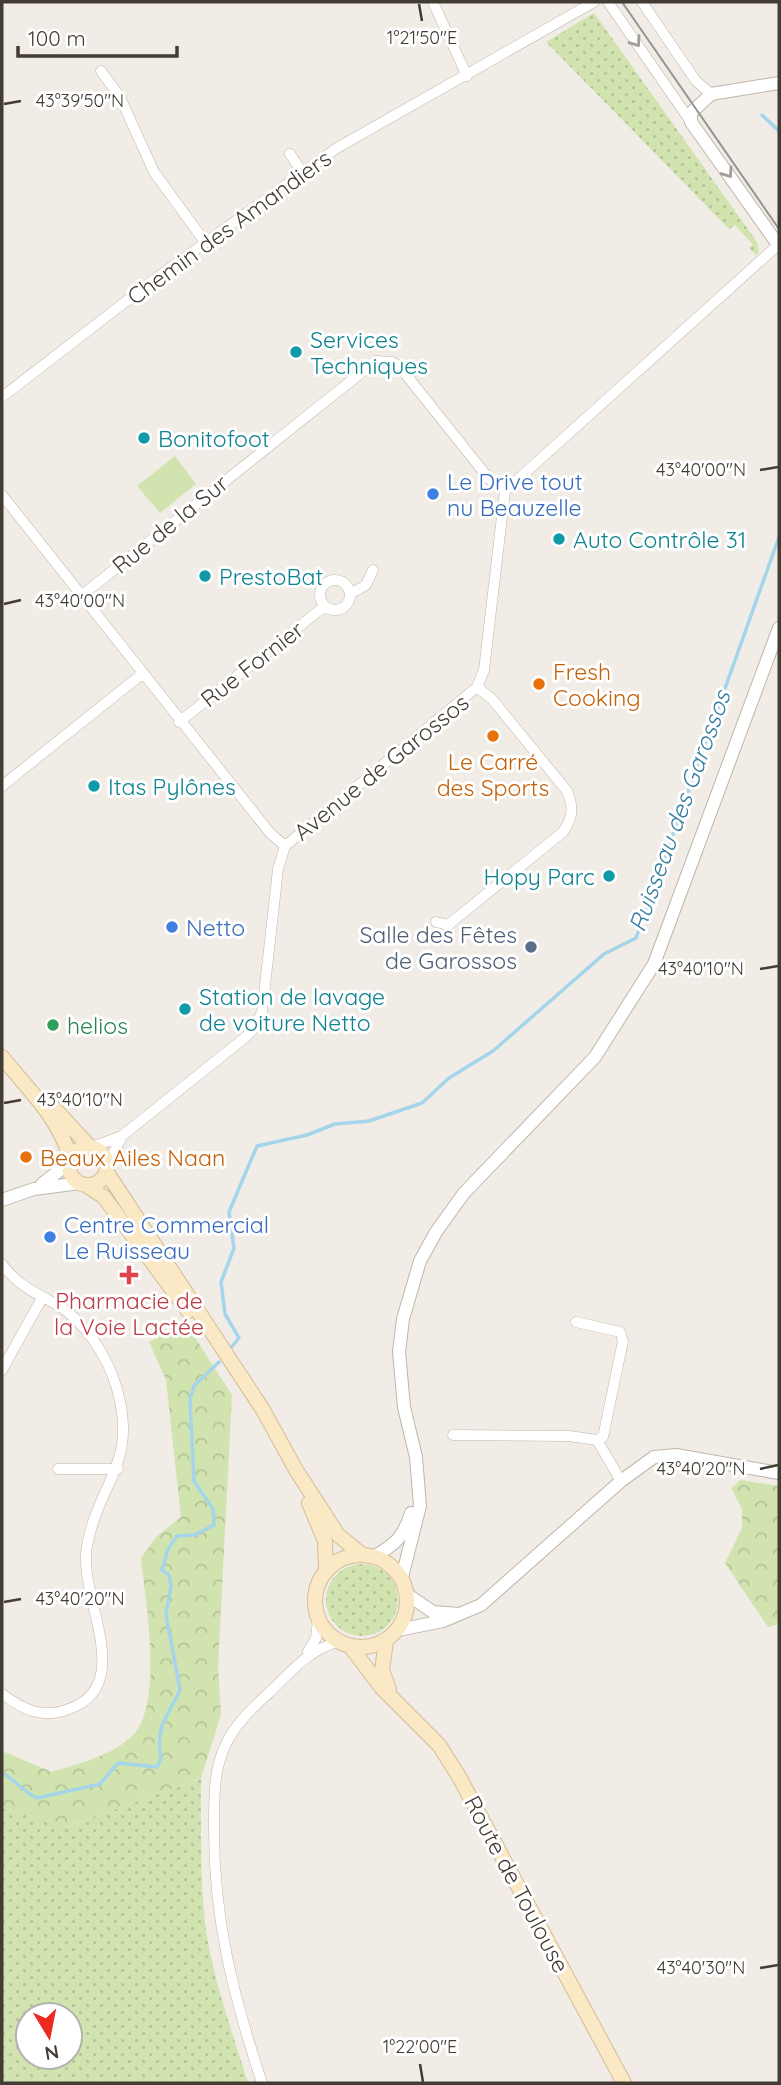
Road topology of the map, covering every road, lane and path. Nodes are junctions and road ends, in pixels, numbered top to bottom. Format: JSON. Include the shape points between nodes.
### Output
{"nodes":[{"id":1,"x":433,"y":2,"type":"edge"},
{"id":2,"x":594,"y":2,"type":"edge"},
{"id":3,"x":608,"y":2,"type":"edge"},
{"id":4,"x":642,"y":2,"type":"edge"},
{"id":5,"x":100,"y":71,"type":"dead end"},
{"id":6,"x":467,"y":76,"type":"junction"},
{"id":7,"x":779,"y":83,"type":"edge"},
{"id":8,"x":711,"y":94,"type":"junction"},
{"id":9,"x":691,"y":122,"type":"junction"},
{"id":10,"x":290,"y":153,"type":"dead end"},
{"id":11,"x":302,"y":172,"type":"junction"},
{"id":12,"x":205,"y":242,"type":"junction"},
{"id":13,"x":779,"y":245,"type":"edge"},
{"id":14,"x":2,"y":397,"type":"edge"},
{"id":15,"x":505,"y":491,"type":"junction"},
{"id":16,"x":2,"y":495,"type":"edge"},
{"id":17,"x":373,"y":570,"type":"dead end"},
{"id":18,"x":350,"y":594,"type":"junction"},
{"id":19,"x":81,"y":596,"type":"junction"},
{"id":20,"x":325,"y":606,"type":"junction"},
{"id":21,"x":779,"y":628,"type":"edge"},
{"id":22,"x":142,"y":674,"type":"junction"},
{"id":23,"x":477,"y":687,"type":"junction"},
{"id":24,"x":179,"y":722,"type":"junction"},
{"id":25,"x":2,"y":786,"type":"edge"},
{"id":26,"x":285,"y":846,"type":"junction"},
{"id":27,"x":436,"y":922,"type":"dead end"},
{"id":28,"x":2,"y":1057,"type":"edge"},
{"id":29,"x":28,"y":1086,"type":"junction"},
{"id":30,"x":123,"y":1135,"type":"junction"},
{"id":31,"x":91,"y":1147,"type":"junction"},
{"id":32,"x":70,"y":1161,"type":"junction"},
{"id":33,"x":107,"y":1168,"type":"junction"},
{"id":34,"x":48,"y":1184,"type":"junction"},
{"id":35,"x":83,"y":1184,"type":"junction"},
{"id":36,"x":2,"y":1200,"type":"edge"},
{"id":37,"x":2,"y":1264,"type":"edge"},
{"id":38,"x":41,"y":1298,"type":"junction"},
{"id":39,"x":576,"y":1322,"type":"dead end"},
{"id":40,"x":219,"y":1342,"type":"junction"},
{"id":41,"x":2,"y":1370,"type":"edge"},
{"id":42,"x":453,"y":1435,"type":"dead end"},
{"id":43,"x":597,"y":1440,"type":"junction"},
{"id":44,"x":58,"y":1469,"type":"dead end"},
{"id":45,"x":118,"y":1469,"type":"junction"},
{"id":46,"x":296,"y":1469,"type":"junction"},
{"id":47,"x":779,"y":1474,"type":"edge"},
{"id":48,"x":621,"y":1481,"type":"junction"},
{"id":49,"x":418,"y":1482,"type":"junction"},
{"id":50,"x":368,"y":1555,"type":"junction"},
{"id":51,"x":326,"y":1571,"type":"junction"},
{"id":52,"x":402,"y":1577,"type":"junction"},
{"id":53,"x":408,"y":1595,"type":"junction"},
{"id":54,"x":459,"y":1614,"type":"junction"},
{"id":55,"x":318,"y":1620,"type":"junction"},
{"id":56,"x":398,"y":1630,"type":"junction"},
{"id":57,"x":386,"y":1641,"type":"junction"},
{"id":58,"x":344,"y":1644,"type":"junction"},
{"id":59,"x":302,"y":1661,"type":"junction"},
{"id":60,"x":2,"y":1694,"type":"edge"},
{"id":61,"x":393,"y":1697,"type":"junction"},
{"id":62,"x":262,"y":2083,"type":"edge"},
{"id":63,"x":624,"y":2083,"type":"edge"}],
"edges":[{"from":1,"to":6,"type":"street"},
{"from":2,"to":6,"type":"street","name":"Chemin des Amandiers"},
{"from":3,"to":9,"type":"street","one_way":true},
{"from":4,"to":8,"type":"street","via":[[696,81]]},
{"from":5,"to":12,"type":"street","via":[[120,97],[154,172]]},
{"from":6,"to":11,"type":"street","name":"Chemin des Amandiers","via":[[361,133]]},
{"from":7,"to":8,"type":"street"},
{"from":8,"to":9,"type":"street","via":[[691,113]]},
{"from":9,"to":13,"type":"street","one_way":true},
{"from":10,"to":11,"type":"street"},
{"from":11,"to":12,"type":"street","name":"Chemin des Amandiers"},
{"from":12,"to":14,"type":"street","name":"Chemin des Amandiers"},
{"from":13,"to":15,"type":"street"},
{"from":15,"to":19,"type":"street","name":"Rue de la Sur","via":[[490,480],[398,366],[376,360]]},
{"from":15,"to":23,"type":"street","name":"Avenue de Garossos","via":[[484,670]]},
{"from":16,"to":19,"type":"street"},
{"from":17,"to":18,"type":"street","via":[[366,585]]},
{"from":18,"to":20,"type":"street","via":[[344,607],[334,610]]},
{"from":18,"to":20,"type":"street","via":[[343,582],[329,582],[321,593]]},
{"from":19,"to":22,"type":"street"},
{"from":20,"to":24,"type":"street","name":"Rue Fornier"},
{"from":21,"to":49,"type":"street","via":[[654,964],[594,1057],[464,1193],[420,1261],[405,1309],[399,1352]]},
{"from":22,"to":24,"type":"street"},
{"from":22,"to":25,"type":"street"},
{"from":23,"to":26,"type":"street","name":"Avenue de Garossos"},
{"from":23,"to":27,"type":"street","via":[[567,791],[573,805],[571,820],[563,832],[448,925]]},
{"from":24,"to":26,"type":"street"},
{"from":26,"to":30,"type":"street","name":"Avenue de Garossos","via":[[278,869],[259,1022]]},
{"from":28,"to":29,"type":"main road"},
{"from":29,"to":31,"type":"main road"},
{"from":29,"to":32,"type":"main road","via":[[63,1136]]},
{"from":30,"to":31,"type":"street","name":"Avenue de Garossos"},
{"from":30,"to":33,"type":"street","name":"Avenue de Garossos"},
{"from":31,"to":32,"type":"main road","via":[[78,1150]]},
{"from":31,"to":33,"type":"main road","via":[[102,1154]]},
{"from":32,"to":34,"type":"street"},
{"from":32,"to":35,"type":"main road","via":[[71,1175]]},
{"from":33,"to":35,"type":"main road","via":[[99,1181]]},
{"from":33,"to":40,"type":"main road"},
{"from":34,"to":35,"type":"street"},
{"from":34,"to":36,"type":"street"},
{"from":35,"to":40,"type":"main road","via":[[104,1196],[191,1315]]},
{"from":37,"to":38,"type":"street","via":[[15,1280]]},
{"from":38,"to":41,"type":"street"},
{"from":38,"to":45,"type":"street","via":[[75,1319],[110,1370],[122,1412]]},
{"from":39,"to":43,"type":"street","via":[[620,1332],[623,1341],[603,1437]]},
{"from":40,"to":46,"type":"main road"},
{"from":42,"to":43,"type":"street"},
{"from":43,"to":48,"type":"street"},
{"from":44,"to":45,"type":"street"},
{"from":45,"to":60,"type":"street","via":[[94,1518],[86,1547],[87,1585],[103,1649],[103,1675],[79,1705],[58,1713],[24,1711]]},
{"from":46,"to":50,"type":"main road","via":[[338,1535]]},
{"from":46,"to":51,"type":"main road","via":[[325,1541]]},
{"from":47,"to":48,"type":"street","via":[[665,1455],[654,1457]]},
{"from":48,"to":54,"type":"street","via":[[489,1598]]},
{"from":49,"to":50,"type":"street","via":[[404,1534],[394,1546]]},
{"from":49,"to":52,"type":"street","via":[[420,1506]]},
{"from":50,"to":51,"type":"main road","via":[[342,1559]]},
{"from":50,"to":52,"type":"main road","via":[[390,1564]]},
{"from":51,"to":55,"type":"main road","via":[[317,1586]]},
{"from":52,"to":53,"type":"main road"},
{"from":53,"to":54,"type":"street","via":[[433,1612]]},
{"from":53,"to":56,"type":"main road","via":[[407,1613]]},
{"from":54,"to":56,"type":"street"},
{"from":55,"to":58,"type":"main road"},
{"from":55,"to":59,"type":"street","via":[[316,1638]]},
{"from":56,"to":57,"type":"main road"},
{"from":57,"to":58,"type":"main road","via":[[369,1647]]},
{"from":57,"to":61,"type":"main road","name":"Route de Toulouse","via":[[382,1670]]},
{"from":58,"to":59,"type":"street","via":[[318,1648]]},
{"from":58,"to":61,"type":"main road","name":"Route de Toulouse"},
{"from":59,"to":62,"type":"street","via":[[234,1729],[220,1759],[215,1792],[213,1866],[219,1928]]},
{"from":61,"to":63,"type":"main road","name":"Route de Toulouse","via":[[439,1745],[458,1775]]}]}
